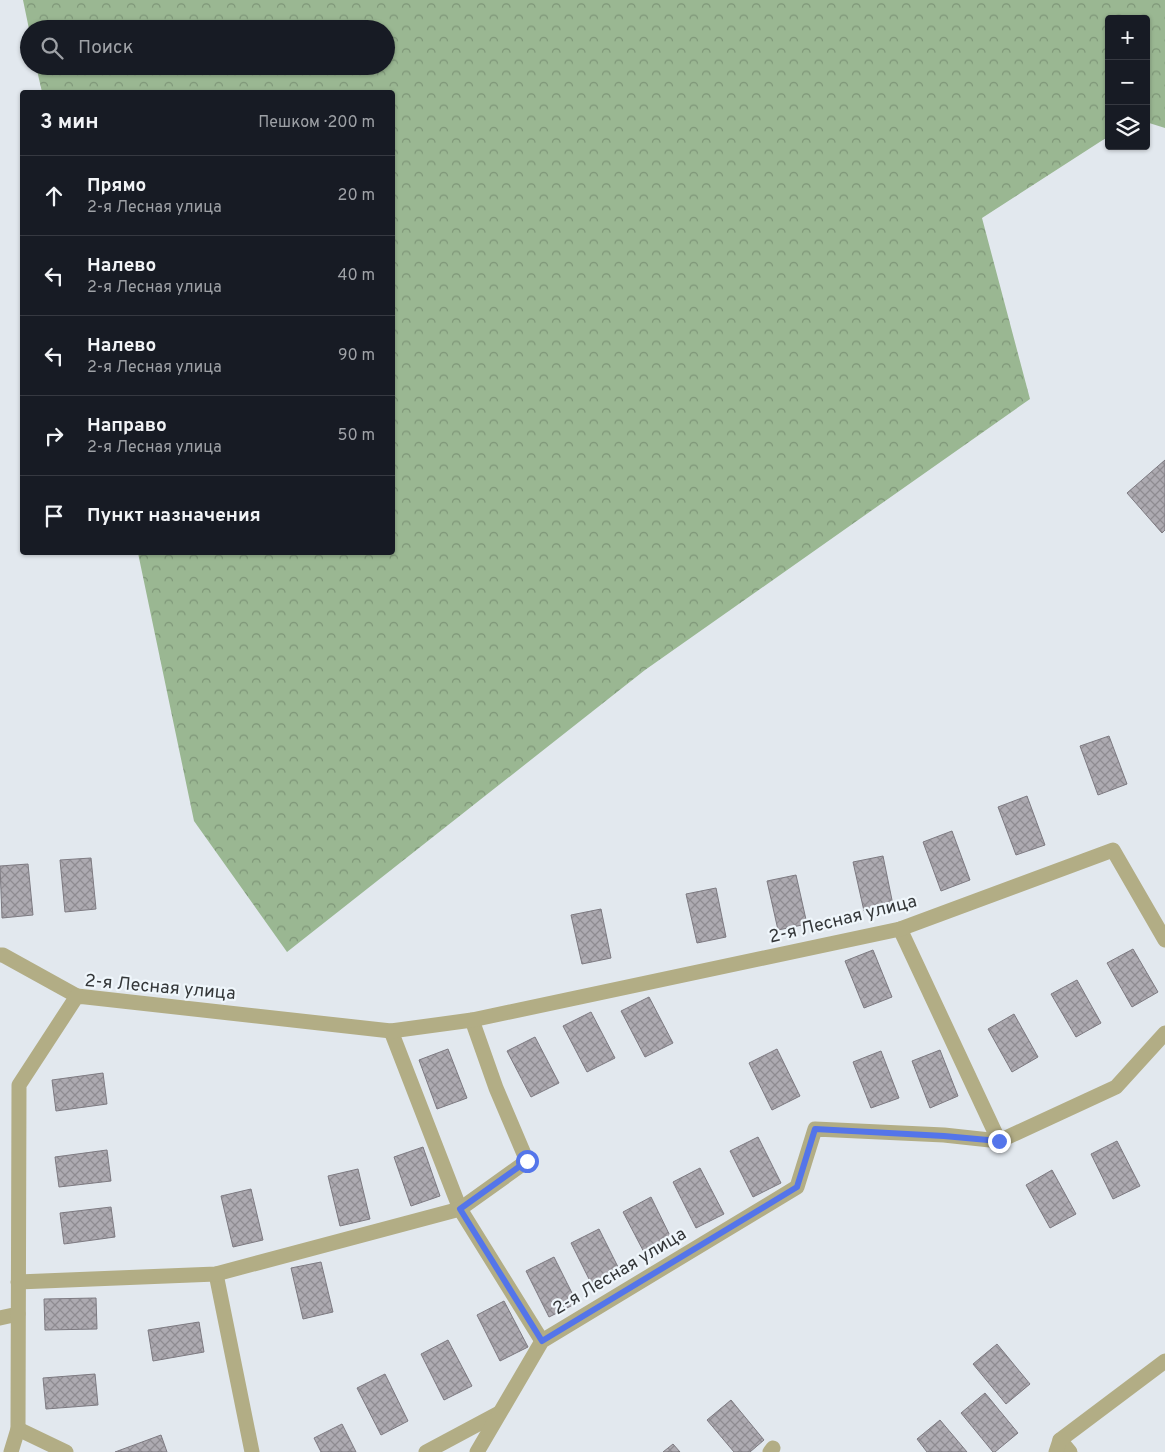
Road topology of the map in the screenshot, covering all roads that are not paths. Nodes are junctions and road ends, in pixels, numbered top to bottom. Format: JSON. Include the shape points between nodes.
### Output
{"nodes":[{"id":1,"x":900,"y":929,"type":"junction"},
{"id":2,"x":1165,"y":940,"type":"edge"},
{"id":3,"x":0,"y":955,"type":"edge"},
{"id":4,"x":77,"y":996,"type":"junction"},
{"id":5,"x":472,"y":1020,"type":"junction"},
{"id":6,"x":391,"y":1031,"type":"junction"},
{"id":7,"x":1165,"y":1033,"type":"edge"},
{"id":8,"x":999,"y":1141,"type":"junction"},
{"id":9,"x":460,"y":1209,"type":"junction"},
{"id":10,"x":216,"y":1274,"type":"junction"},
{"id":11,"x":18,"y":1282,"type":"junction"},
{"id":12,"x":18,"y":1314,"type":"junction"},
{"id":13,"x":0,"y":1318,"type":"edge"},
{"id":14,"x":542,"y":1341,"type":"junction"},
{"id":15,"x":1165,"y":1361,"type":"edge"},
{"id":16,"x":500,"y":1412,"type":"junction"},
{"id":17,"x":18,"y":1429,"type":"junction"},
{"id":18,"x":1058,"y":1446,"type":"edge"},
{"id":19,"x":11,"y":1452,"type":"edge"},
{"id":20,"x":66,"y":1452,"type":"edge"},
{"id":21,"x":252,"y":1452,"type":"edge"},
{"id":22,"x":426,"y":1452,"type":"edge"},
{"id":23,"x":477,"y":1452,"type":"edge"},
{"id":24,"x":1070,"y":1452,"type":"edge"}],
"edges":[{"from":1,"to":2,"type":"street","name":"2-я Лесная улица","via":[[1113,850]]},
{"from":1,"to":5,"type":"street","name":"2-я Лесная улица"},
{"from":1,"to":8,"type":"street"},
{"from":3,"to":4,"type":"street"},
{"from":4,"to":6,"type":"street","name":"2-я Лесная улица"},
{"from":4,"to":11,"type":"street","name":"2-я Лесная улица","via":[[19,1085]]},
{"from":5,"to":6,"type":"street","name":"2-я Лесная улица"},
{"from":5,"to":9,"type":"street","via":[[527,1161]]},
{"from":6,"to":9,"type":"street"},
{"from":7,"to":8,"type":"street","via":[[1116,1086]]},
{"from":8,"to":14,"type":"street","name":"2-я Лесная улица","via":[[815,1129],[797,1187]]},
{"from":9,"to":10,"type":"street"},
{"from":9,"to":14,"type":"street"},
{"from":10,"to":11,"type":"street"},
{"from":10,"to":21,"type":"street"},
{"from":11,"to":12,"type":"street","name":"2-я Лесная улица"},
{"from":12,"to":13,"type":"street"},
{"from":12,"to":17,"type":"street","name":"2-я Лесная улица"},
{"from":14,"to":16,"type":"street","name":"2-я Лесная улица"},
{"from":15,"to":18,"type":"street"},
{"from":16,"to":22,"type":"street"},
{"from":16,"to":23,"type":"street","name":"2-я Лесная улица"},
{"from":17,"to":19,"type":"street","name":"2-я Лесная улица"},
{"from":17,"to":20,"type":"street"},
{"from":18,"to":24,"type":"street"}]}
